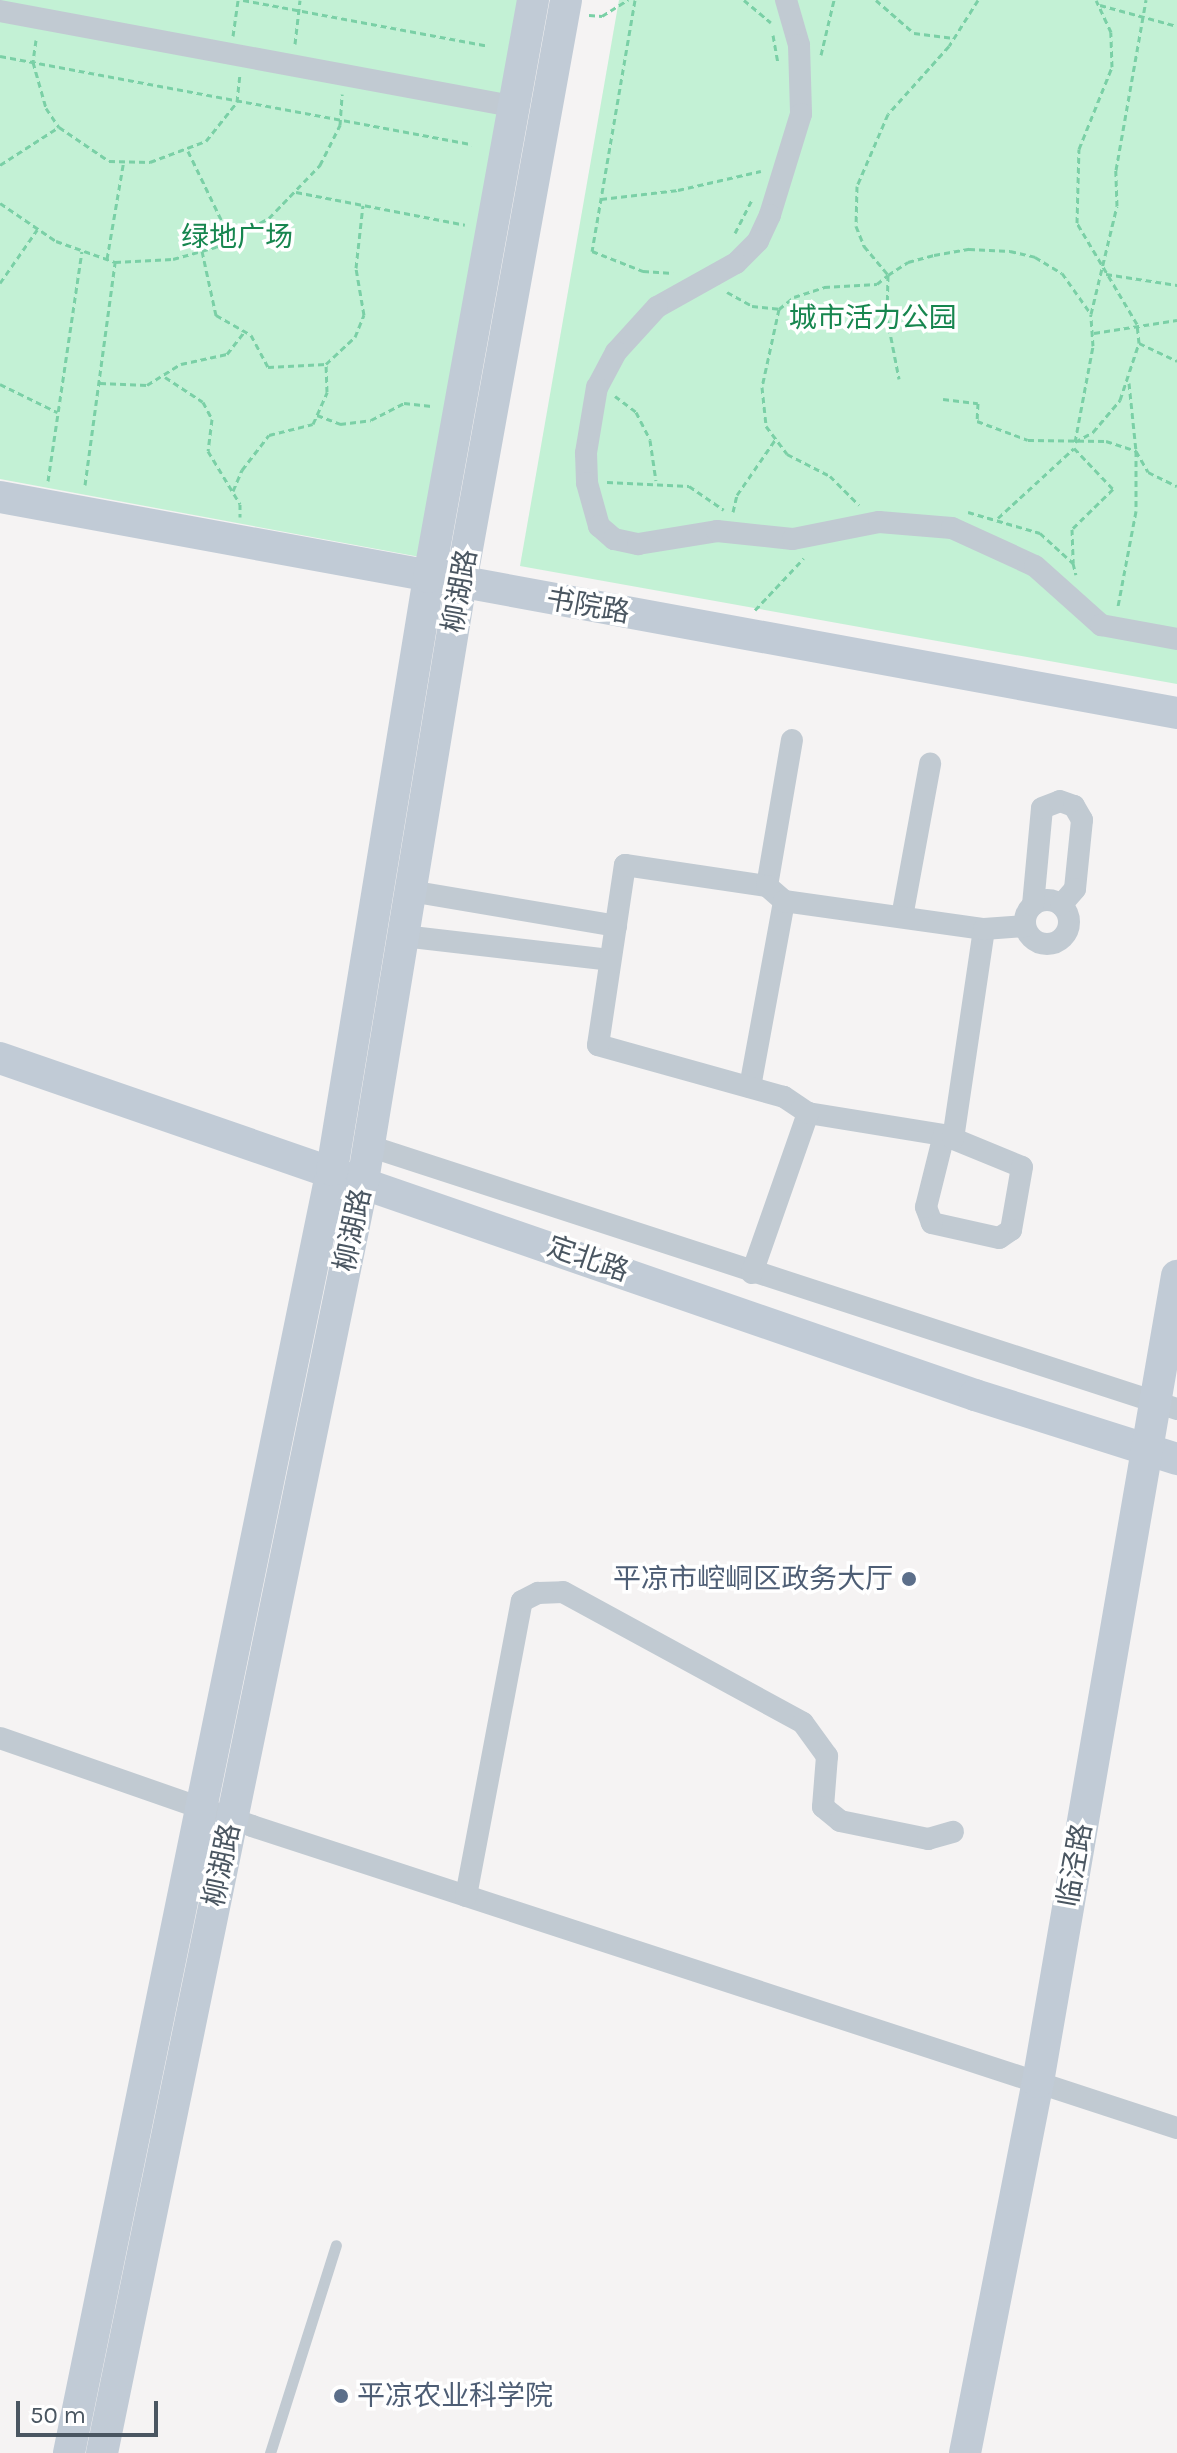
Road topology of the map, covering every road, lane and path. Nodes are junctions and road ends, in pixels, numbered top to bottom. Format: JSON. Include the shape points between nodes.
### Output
{"nodes":[{"id":1,"x":241,"y":0,"type":"edge"},
{"id":2,"x":300,"y":0,"type":"edge"},
{"id":3,"x":533,"y":0,"type":"edge"},
{"id":4,"x":628,"y":0,"type":"edge"},
{"id":5,"x":635,"y":0,"type":"edge"},
{"id":6,"x":744,"y":0,"type":"edge"},
{"id":7,"x":834,"y":0,"type":"edge"},
{"id":8,"x":876,"y":0,"type":"edge"},
{"id":9,"x":978,"y":0,"type":"edge"},
{"id":10,"x":1096,"y":0,"type":"edge"},
{"id":11,"x":1146,"y":0,"type":"edge"},
{"id":12,"x":1100,"y":5,"type":"junction"},
{"id":13,"x":565,"y":6,"type":"edge"},
{"id":14,"x":781,"y":6,"type":"edge"},
{"id":15,"x":0,"y":11,"type":"edge"},
{"id":16,"x":299,"y":12,"type":"junction"},
{"id":17,"x":1144,"y":17,"type":"junction"},
{"id":18,"x":39,"y":18,"type":"junction"},
{"id":19,"x":783,"y":26,"type":"junction"},
{"id":20,"x":1177,"y":26,"type":"edge"},
{"id":21,"x":954,"y":38,"type":"junction"},
{"id":22,"x":488,"y":46,"type":"dead end"},
{"id":23,"x":236,"y":54,"type":"junction"},
{"id":24,"x":0,"y":56,"type":"edge"},
{"id":25,"x":33,"y":62,"type":"junction"},
{"id":26,"x":292,"y":65,"type":"junction"},
{"id":27,"x":778,"y":65,"type":"dead end"},
{"id":28,"x":343,"y":74,"type":"junction"},
{"id":29,"x":802,"y":88,"type":"junction"},
{"id":30,"x":237,"y":102,"type":"junction"},
{"id":31,"x":511,"y":106,"type":"junction"},
{"id":32,"x":341,"y":120,"type":"junction"},
{"id":33,"x":59,"y":127,"type":"junction"},
{"id":34,"x":472,"y":144,"type":"dead end"},
{"id":35,"x":188,"y":151,"type":"junction"},
{"id":36,"x":124,"y":160,"type":"junction"},
{"id":37,"x":0,"y":165,"type":"edge"},
{"id":38,"x":759,"y":183,"type":"dead end"},
{"id":39,"x":296,"y":192,"type":"junction"},
{"id":40,"x":754,"y":196,"type":"dead end"},
{"id":41,"x":601,"y":199,"type":"junction"},
{"id":42,"x":0,"y":203,"type":"edge"},
{"id":43,"x":363,"y":205,"type":"junction"},
{"id":44,"x":37,"y":230,"type":"junction"},
{"id":45,"x":492,"y":230,"type":"junction"},
{"id":46,"x":231,"y":240,"type":"junction"},
{"id":47,"x":726,"y":242,"type":"dead end"},
{"id":48,"x":82,"y":251,"type":"junction"},
{"id":49,"x":202,"y":251,"type":"junction"},
{"id":50,"x":107,"y":260,"type":"junction"},
{"id":51,"x":115,"y":262,"type":"junction"},
{"id":52,"x":1101,"y":267,"type":"junction"},
{"id":53,"x":677,"y":273,"type":"dead end"},
{"id":54,"x":1106,"y":274,"type":"junction"},
{"id":55,"x":888,"y":275,"type":"junction"},
{"id":56,"x":710,"y":282,"type":"junction"},
{"id":57,"x":0,"y":283,"type":"edge"},
{"id":58,"x":1177,"y":285,"type":"edge"},
{"id":59,"x":779,"y":309,"type":"junction"},
{"id":60,"x":1091,"y":314,"type":"junction"},
{"id":61,"x":1177,"y":320,"type":"edge"},
{"id":62,"x":1138,"y":329,"type":"junction"},
{"id":63,"x":245,"y":331,"type":"junction"},
{"id":64,"x":1092,"y":333,"type":"junction"},
{"id":65,"x":1139,"y":343,"type":"junction"},
{"id":66,"x":1177,"y":361,"type":"edge"},
{"id":67,"x":326,"y":364,"type":"junction"},
{"id":68,"x":165,"y":377,"type":"junction"},
{"id":69,"x":899,"y":379,"type":"dead end"},
{"id":70,"x":1129,"y":379,"type":"junction"},
{"id":71,"x":98,"y":383,"type":"junction"},
{"id":72,"x":0,"y":384,"type":"edge"},
{"id":73,"x":597,"y":387,"type":"junction"},
{"id":74,"x":943,"y":399,"type":"dead end"},
{"id":75,"x":58,"y":412,"type":"junction"},
{"id":76,"x":459,"y":413,"type":"junction"},
{"id":77,"x":317,"y":415,"type":"junction"},
{"id":78,"x":775,"y":440,"type":"junction"},
{"id":79,"x":1075,"y":442,"type":"junction"},
{"id":80,"x":1136,"y":451,"type":"junction"},
{"id":81,"x":656,"y":481,"type":"junction"},
{"id":82,"x":587,"y":483,"type":"junction"},
{"id":83,"x":1177,"y":486,"type":"edge"},
{"id":84,"x":233,"y":491,"type":"junction"},
{"id":85,"x":0,"y":497,"type":"edge"},
{"id":86,"x":44,"y":506,"type":"junction"},
{"id":87,"x":81,"y":513,"type":"junction"},
{"id":88,"x":998,"y":518,"type":"dead end"},
{"id":89,"x":879,"y":522,"type":"junction"},
{"id":90,"x":731,"y":524,"type":"junction"},
{"id":91,"x":826,"y":534,"type":"junction"},
{"id":92,"x":238,"y":541,"type":"junction"},
{"id":93,"x":1073,"y":563,"type":"dead end"},
{"id":94,"x":429,"y":577,"type":"junction"},
{"id":95,"x":461,"y":582,"type":"junction"},
{"id":96,"x":1112,"y":630,"type":"junction"},
{"id":97,"x":739,"y":633,"type":"junction"},
{"id":98,"x":1177,"y":639,"type":"edge"},
{"id":99,"x":1177,"y":713,"type":"edge"},
{"id":100,"x":792,"y":740,"type":"dead end"},
{"id":101,"x":930,"y":764,"type":"dead end"},
{"id":102,"x":410,"y":891,"type":"junction"},
{"id":103,"x":776,"y":894,"type":"junction"},
{"id":104,"x":1061,"y":905,"type":"junction"},
{"id":105,"x":1029,"y":915,"type":"junction"},
{"id":106,"x":902,"y":917,"type":"junction"},
{"id":107,"x":616,"y":926,"type":"junction"},
{"id":108,"x":984,"y":929,"type":"junction"},
{"id":109,"x":403,"y":936,"type":"junction"},
{"id":110,"x":610,"y":960,"type":"junction"},
{"id":111,"x":0,"y":1058,"type":"edge"},
{"id":112,"x":750,"y":1087,"type":"junction"},
{"id":113,"x":808,"y":1113,"type":"junction"},
{"id":114,"x":948,"y":1137,"type":"junction"},
{"id":115,"x":369,"y":1146,"type":"junction"},
{"id":116,"x":332,"y":1170,"type":"junction"},
{"id":117,"x":363,"y":1181,"type":"junction"},
{"id":118,"x":752,"y":1273,"type":"junction"},
{"id":119,"x":1177,"y":1276,"type":"edge"},
{"id":120,"x":1166,"y":1407,"type":"edge"},
{"id":121,"x":1162,"y":1453,"type":"edge"},
{"id":122,"x":0,"y":1738,"type":"edge"},
{"id":123,"x":201,"y":1808,"type":"junction"},
{"id":124,"x":231,"y":1819,"type":"junction"},
{"id":125,"x":953,"y":1832,"type":"dead end"},
{"id":126,"x":466,"y":1896,"type":"junction"},
{"id":127,"x":1038,"y":2082,"type":"junction"},
{"id":128,"x":1177,"y":2128,"type":"edge"},
{"id":129,"x":336,"y":2245,"type":"dead end"},
{"id":130,"x":69,"y":2453,"type":"edge"},
{"id":131,"x":102,"y":2453,"type":"edge"},
{"id":132,"x":270,"y":2453,"type":"edge"},
{"id":133,"x":965,"y":2453,"type":"edge"}],
"edges":[{"from":1,"to":16,"type":"path"},
{"from":1,"to":23,"type":"path"},
{"from":2,"to":16,"type":"path"},
{"from":3,"to":31,"type":"main road","name":"柳湖路"},
{"from":4,"to":13,"type":"path","via":[[602,16]]},
{"from":5,"to":41,"type":"path"},
{"from":6,"to":19,"type":"path"},
{"from":7,"to":29,"type":"path","via":[[817,78]]},
{"from":8,"to":21,"type":"path","via":[[914,33]]},
{"from":9,"to":21,"type":"path"},
{"from":10,"to":12,"type":"path"},
{"from":11,"to":17,"type":"path"},
{"from":12,"to":17,"type":"path"},
{"from":12,"to":52,"type":"path","via":[[1111,32],[1112,67],[1079,149],[1076,206],[1077,223]]},
{"from":13,"to":95,"type":"main road","name":"柳湖路"},
{"from":14,"to":19,"type":"street"},
{"from":14,"to":19,"type":"path"},
{"from":15,"to":18,"type":"street"},
{"from":16,"to":22,"type":"path"},
{"from":16,"to":26,"type":"path"},
{"from":17,"to":20,"type":"path"},
{"from":17,"to":52,"type":"path","via":[[1116,170],[1117,206]]},
{"from":18,"to":23,"type":"street"},
{"from":18,"to":25,"type":"path"},
{"from":19,"to":27,"type":"path"},
{"from":19,"to":29,"type":"street"},
{"from":21,"to":55,"type":"path","via":[[888,114],[857,186],[856,226],[864,246]]},
{"from":23,"to":26,"type":"street"},
{"from":23,"to":30,"type":"path"},
{"from":24,"to":25,"type":"path"},
{"from":25,"to":30,"type":"path"},
{"from":25,"to":33,"type":"path","via":[[46,108]]},
{"from":26,"to":28,"type":"street"},
{"from":28,"to":31,"type":"street"},
{"from":28,"to":32,"type":"path"},
{"from":29,"to":56,"type":"street","via":[[797,132],[758,241]]},
{"from":30,"to":32,"type":"path"},
{"from":30,"to":35,"type":"path","via":[[206,141]]},
{"from":31,"to":45,"type":"main road","name":"柳湖路"},
{"from":32,"to":34,"type":"path"},
{"from":32,"to":39,"type":"path","via":[[320,165]]},
{"from":33,"to":36,"type":"path","via":[[109,161]]},
{"from":33,"to":37,"type":"path"},
{"from":35,"to":36,"type":"path","via":[[150,162]]},
{"from":35,"to":46,"type":"path"},
{"from":36,"to":50,"type":"path"},
{"from":38,"to":41,"type":"path","via":[[765,170],[678,190]]},
{"from":39,"to":43,"type":"path"},
{"from":39,"to":46,"type":"path","via":[[269,218]]},
{"from":40,"to":47,"type":"path"},
{"from":41,"to":53,"type":"path","via":[[592,251],[643,271]]},
{"from":42,"to":44,"type":"path"},
{"from":43,"to":45,"type":"path"},
{"from":43,"to":67,"type":"path","via":[[356,268],[364,315],[355,337]]},
{"from":44,"to":48,"type":"path"},
{"from":44,"to":57,"type":"path"},
{"from":45,"to":76,"type":"main road","name":"柳湖路"},
{"from":46,"to":49,"type":"path"},
{"from":48,"to":50,"type":"path"},
{"from":48,"to":75,"type":"path"},
{"from":49,"to":51,"type":"path","via":[[173,259]]},
{"from":49,"to":63,"type":"path","via":[[216,315]]},
{"from":50,"to":51,"type":"path"},
{"from":51,"to":71,"type":"path"},
{"from":52,"to":54,"type":"path"},
{"from":52,"to":60,"type":"path"},
{"from":54,"to":58,"type":"path"},
{"from":54,"to":62,"type":"path"},
{"from":55,"to":59,"type":"path","via":[[877,284],[824,287],[794,297]]},
{"from":55,"to":60,"type":"path","via":[[934,255],[969,249],[1010,251],[1035,257],[1062,273]]},
{"from":55,"to":69,"type":"path","via":[[889,335]]},
{"from":56,"to":59,"type":"path","via":[[752,306]]},
{"from":56,"to":73,"type":"street","via":[[657,307],[616,352]]},
{"from":59,"to":78,"type":"path","via":[[762,387],[766,426]]},
{"from":60,"to":64,"type":"path"},
{"from":61,"to":62,"type":"path"},
{"from":62,"to":64,"type":"path"},
{"from":62,"to":65,"type":"path"},
{"from":63,"to":67,"type":"path","via":[[268,367]]},
{"from":63,"to":68,"type":"path","via":[[227,354],[181,364]]},
{"from":64,"to":79,"type":"path"},
{"from":65,"to":66,"type":"path"},
{"from":65,"to":70,"type":"path"},
{"from":67,"to":77,"type":"path","via":[[327,392]]},
{"from":68,"to":71,"type":"path","via":[[147,385]]},
{"from":68,"to":84,"type":"path","via":[[203,402],[212,419],[208,451]]},
{"from":70,"to":79,"type":"path","via":[[1104,422]]},
{"from":70,"to":80,"type":"path"},
{"from":71,"to":87,"type":"path"},
{"from":72,"to":75,"type":"path"},
{"from":73,"to":81,"type":"path","via":[[636,412],[650,440]]},
{"from":73,"to":82,"type":"street","via":[[587,429]]},
{"from":74,"to":79,"type":"path","via":[[978,403],[977,421],[998,432],[1047,444]]},
{"from":75,"to":86,"type":"path"},
{"from":76,"to":77,"type":"path","via":[[421,402],[404,403],[359,422],[340,424]]},
{"from":76,"to":94,"type":"main road","name":"柳湖路"},
{"from":77,"to":84,"type":"path","via":[[313,424],[269,435]]},
{"from":78,"to":89,"type":"path","via":[[787,454],[830,476]]},
{"from":78,"to":90,"type":"path","via":[[737,495]]},
{"from":79,"to":80,"type":"path","via":[[1106,441]]},
{"from":80,"to":83,"type":"path","via":[[1148,472]]},
{"from":80,"to":96,"type":"path","via":[[1136,511]]},
{"from":81,"to":82,"type":"path"},
{"from":81,"to":90,"type":"path","via":[[689,486]]},
{"from":82,"to":90,"type":"street","via":[[599,526],[614,539],[668,542]]},
{"from":84,"to":92,"type":"path","via":[[240,504]]},
{"from":85,"to":86,"type":"main road","name":"书院路"},
{"from":86,"to":87,"type":"main road","name":"书院路"},
{"from":87,"to":92,"type":"main road","name":"书院路"},
{"from":88,"to":93,"type":"path","via":[[1074,448],[1113,489],[1072,529]]},
{"from":89,"to":91,"type":"street"},
{"from":89,"to":96,"type":"street","via":[[952,528],[1004,547],[1053,578]]},
{"from":90,"to":91,"type":"street","via":[[769,539]]},
{"from":91,"to":97,"type":"path","via":[[762,599]]},
{"from":92,"to":94,"type":"main road","name":"书院路"},
{"from":94,"to":95,"type":"main road","name":"书院路"},
{"from":94,"to":116,"type":"main road","name":"柳湖路"},
{"from":95,"to":97,"type":"main road","name":"书院路"},
{"from":95,"to":102,"type":"main road","name":"柳湖路"},
{"from":96,"to":98,"type":"street"},
{"from":97,"to":99,"type":"main road","name":"书院路"},
{"from":100,"to":103,"type":"street"},
{"from":101,"to":106,"type":"street"},
{"from":102,"to":107,"type":"street"},
{"from":102,"to":109,"type":"main road","name":"柳湖路"},
{"from":103,"to":106,"type":"street"},
{"from":103,"to":107,"type":"street","via":[[625,865]]},
{"from":103,"to":112,"type":"street"},
{"from":104,"to":105,"type":"street","via":[[1047,900]]},
{"from":104,"to":105,"type":"street","via":[[1068,926],[1061,939],[1039,942]]},
{"from":104,"to":105,"type":"street","via":[[1075,889],[1082,820],[1074,806],[1060,801],[1042,808]]},
{"from":105,"to":108,"type":"street"},
{"from":106,"to":108,"type":"street"},
{"from":107,"to":110,"type":"street"},
{"from":108,"to":114,"type":"street"},
{"from":109,"to":110,"type":"street"},
{"from":109,"to":115,"type":"main road","name":"柳湖路"},
{"from":110,"to":112,"type":"street","via":[[598,1045]]},
{"from":111,"to":116,"type":"main road","name":"定北路"},
{"from":112,"to":113,"type":"street","via":[[784,1097]]},
{"from":113,"to":114,"type":"street"},
{"from":113,"to":118,"type":"street"},
{"from":114,"to":114,"type":"street","via":[[1022,1167],[1011,1230],[999,1238],[932,1223],[926,1207]]},
{"from":115,"to":117,"type":"main road","name":"柳湖路"},
{"from":115,"to":118,"type":"street"},
{"from":116,"to":117,"type":"main road","name":"定北路"},
{"from":116,"to":123,"type":"main road","name":"柳湖路"},
{"from":117,"to":121,"type":"main road","name":"定北路","via":[[975,1395]]},
{"from":117,"to":124,"type":"main road","name":"柳湖路"},
{"from":118,"to":120,"type":"street"},
{"from":119,"to":120,"type":"main road","name":"临泾路"},
{"from":120,"to":121,"type":"main road","name":"临泾路"},
{"from":121,"to":127,"type":"main road","name":"临泾路"},
{"from":122,"to":123,"type":"street"},
{"from":123,"to":124,"type":"street"},
{"from":123,"to":130,"type":"main road","name":"柳湖路"},
{"from":124,"to":126,"type":"street"},
{"from":124,"to":131,"type":"main road","name":"柳湖路"},
{"from":125,"to":126,"type":"street","via":[[928,1839],[840,1821],[823,1807],[827,1756],[803,1723],[563,1592],[538,1593],[522,1601]]},
{"from":126,"to":127,"type":"street"},
{"from":127,"to":128,"type":"street"},
{"from":127,"to":133,"type":"main road","name":"临泾路"},
{"from":129,"to":132,"type":"lane"}]}
